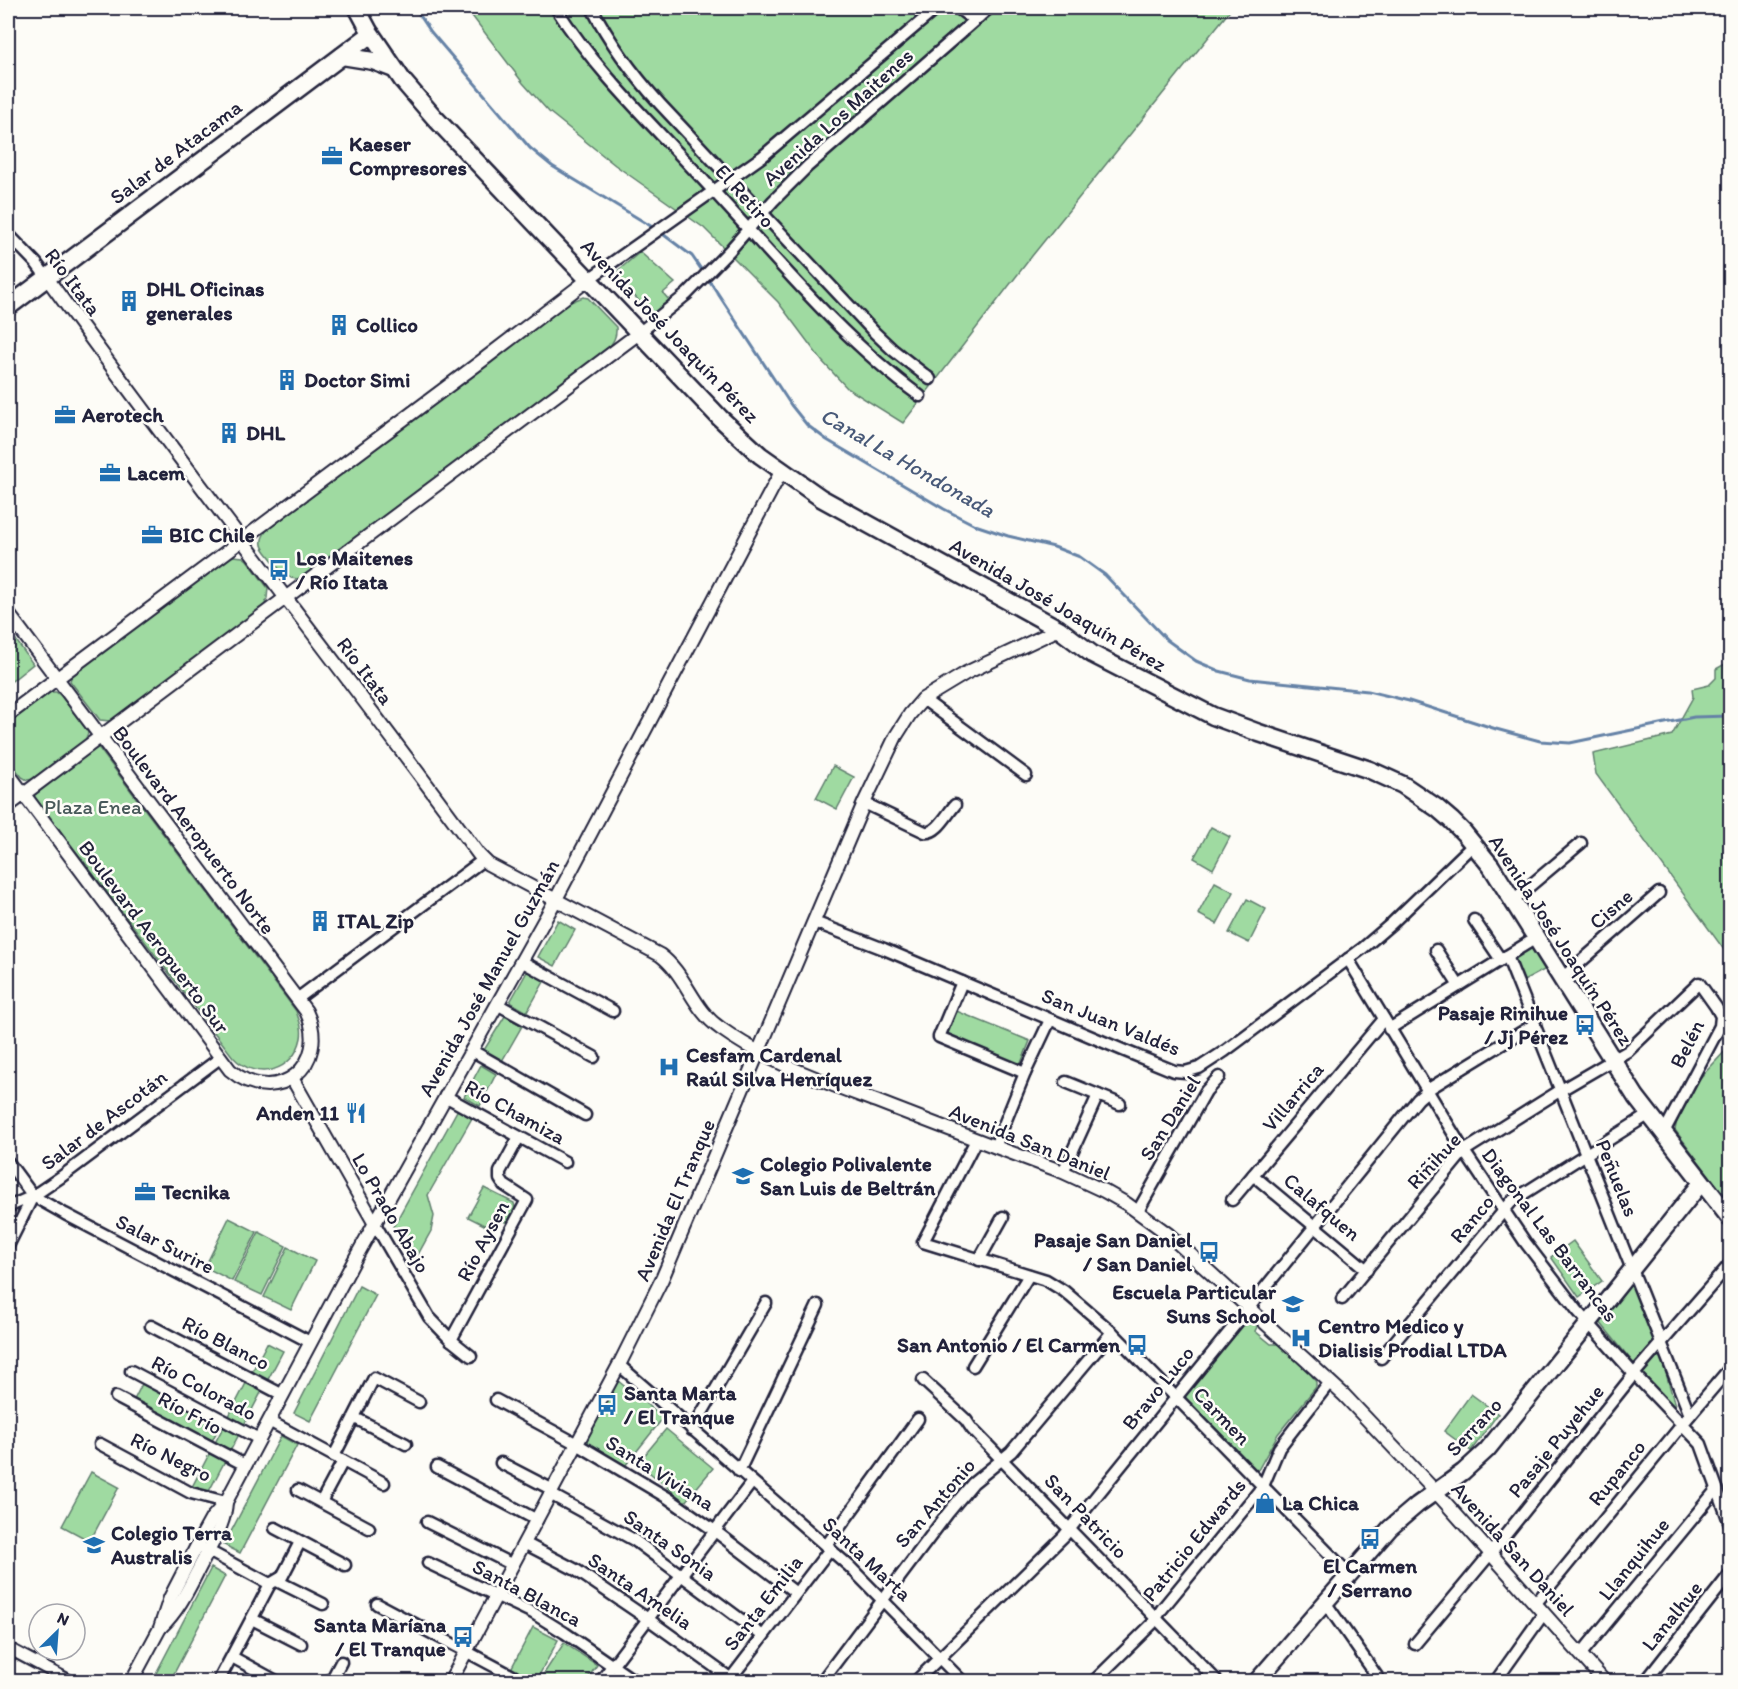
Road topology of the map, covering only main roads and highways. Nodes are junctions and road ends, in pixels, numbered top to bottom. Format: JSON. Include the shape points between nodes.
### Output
{"nodes":[{"id":1,"x":357,"y":8,"type":"edge"},
{"id":2,"x":371,"y":34,"type":"junction"},
{"id":3,"x":342,"y":56,"type":"junction"},
{"id":4,"x":394,"y":69,"type":"junction"},
{"id":5,"x":8,"y":307,"type":"edge"},
{"id":6,"x":1702,"y":1182,"type":"junction"},
{"id":7,"x":1731,"y":1218,"type":"edge"},
{"id":8,"x":1256,"y":1682,"type":"edge"}],
"edges":[{"from":1,"to":2,"type":"main road","name":"Avenida José Joaquín Pérez"},
{"from":2,"to":3,"type":"main road","name":"Salar de Atacama"},
{"from":2,"to":4,"type":"main road","name":"Avenida José Joaquín Pérez"},
{"from":3,"to":4,"type":"main road"},
{"from":3,"to":5,"type":"main road","name":"Salar de Atacama"},
{"from":4,"to":6,"type":"main road","name":"Avenida José Joaquín Pérez","via":[[423,105],[639,333],[734,431],[781,471],[821,498],[1059,630],[1092,654],[1213,716],[1389,777],[1437,808],[1491,866],[1648,1115]]},
{"from":6,"to":7,"type":"main road","name":"Avenida José Joaquín Pérez"},
{"from":6,"to":8,"type":"main road","name":"Serrano","via":[[1486,1449],[1468,1468],[1390,1528]]}]}
